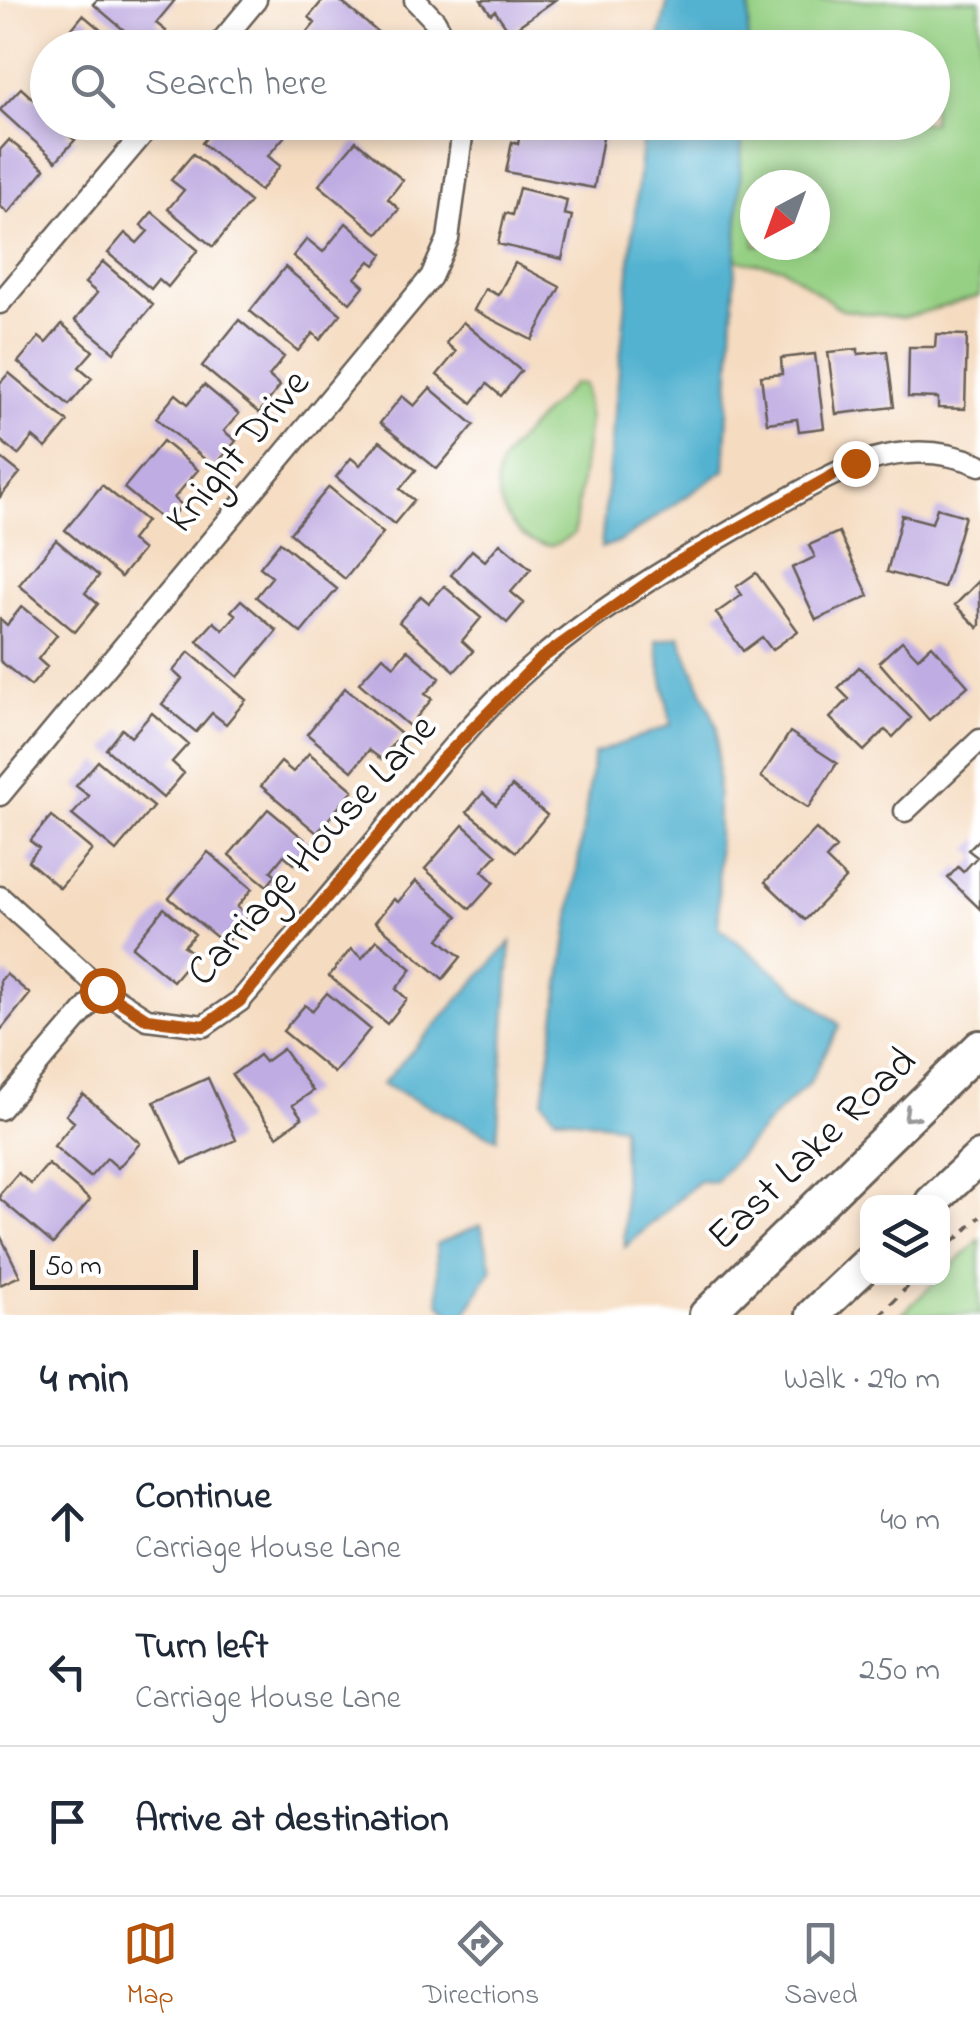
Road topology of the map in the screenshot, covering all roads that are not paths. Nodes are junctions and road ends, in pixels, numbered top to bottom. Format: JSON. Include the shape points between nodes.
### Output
{"nodes":[{"id":1,"x":256,"y":0,"type":"edge"},
{"id":2,"x":415,"y":0,"type":"edge"},
{"id":3,"x":231,"y":30,"type":"edge"},
{"id":4,"x":439,"y":30,"type":"edge"},
{"id":5,"x":137,"y":140,"type":"edge"},
{"id":6,"x":462,"y":140,"type":"edge"},
{"id":7,"x":0,"y":303,"type":"edge"},
{"id":8,"x":980,"y":465,"type":"edge"},
{"id":9,"x":980,"y":740,"type":"edge"},
{"id":10,"x":0,"y":794,"type":"edge"},
{"id":11,"x":904,"y":811,"type":"dead end"},
{"id":12,"x":0,"y":897,"type":"edge"},
{"id":13,"x":102,"y":990,"type":"junction"},
{"id":14,"x":980,"y":1046,"type":"edge"},
{"id":15,"x":0,"y":1108,"type":"edge"},
{"id":16,"x":980,"y":1157,"type":"edge"},
{"id":17,"x":939,"y":1195,"type":"edge"},
{"id":18,"x":860,"y":1271,"type":"edge"},
{"id":19,"x":706,"y":1315,"type":"edge"},
{"id":20,"x":813,"y":1315,"type":"edge"}],
"edges":[{"from":1,"to":3,"type":"street"},
{"from":2,"to":4,"type":"street"},
{"from":5,"to":7,"type":"street"},
{"from":6,"to":10,"type":"street","name":"Knight Drive","via":[[448,239],[431,277]]},
{"from":8,"to":13,"type":"street","name":"Carriage House Lane","via":[[925,451],[855,463],[616,602],[509,688],[240,1001],[204,1026],[147,1019]]},
{"from":9,"to":11,"type":"street"},
{"from":12,"to":13,"type":"street","name":"Carriage House Lane"},
{"from":13,"to":15,"type":"street"},
{"from":14,"to":19,"type":"main road","name":"East Lake Road","one_way":true},
{"from":16,"to":17,"type":"main road"},
{"from":18,"to":20,"type":"main road"}]}
